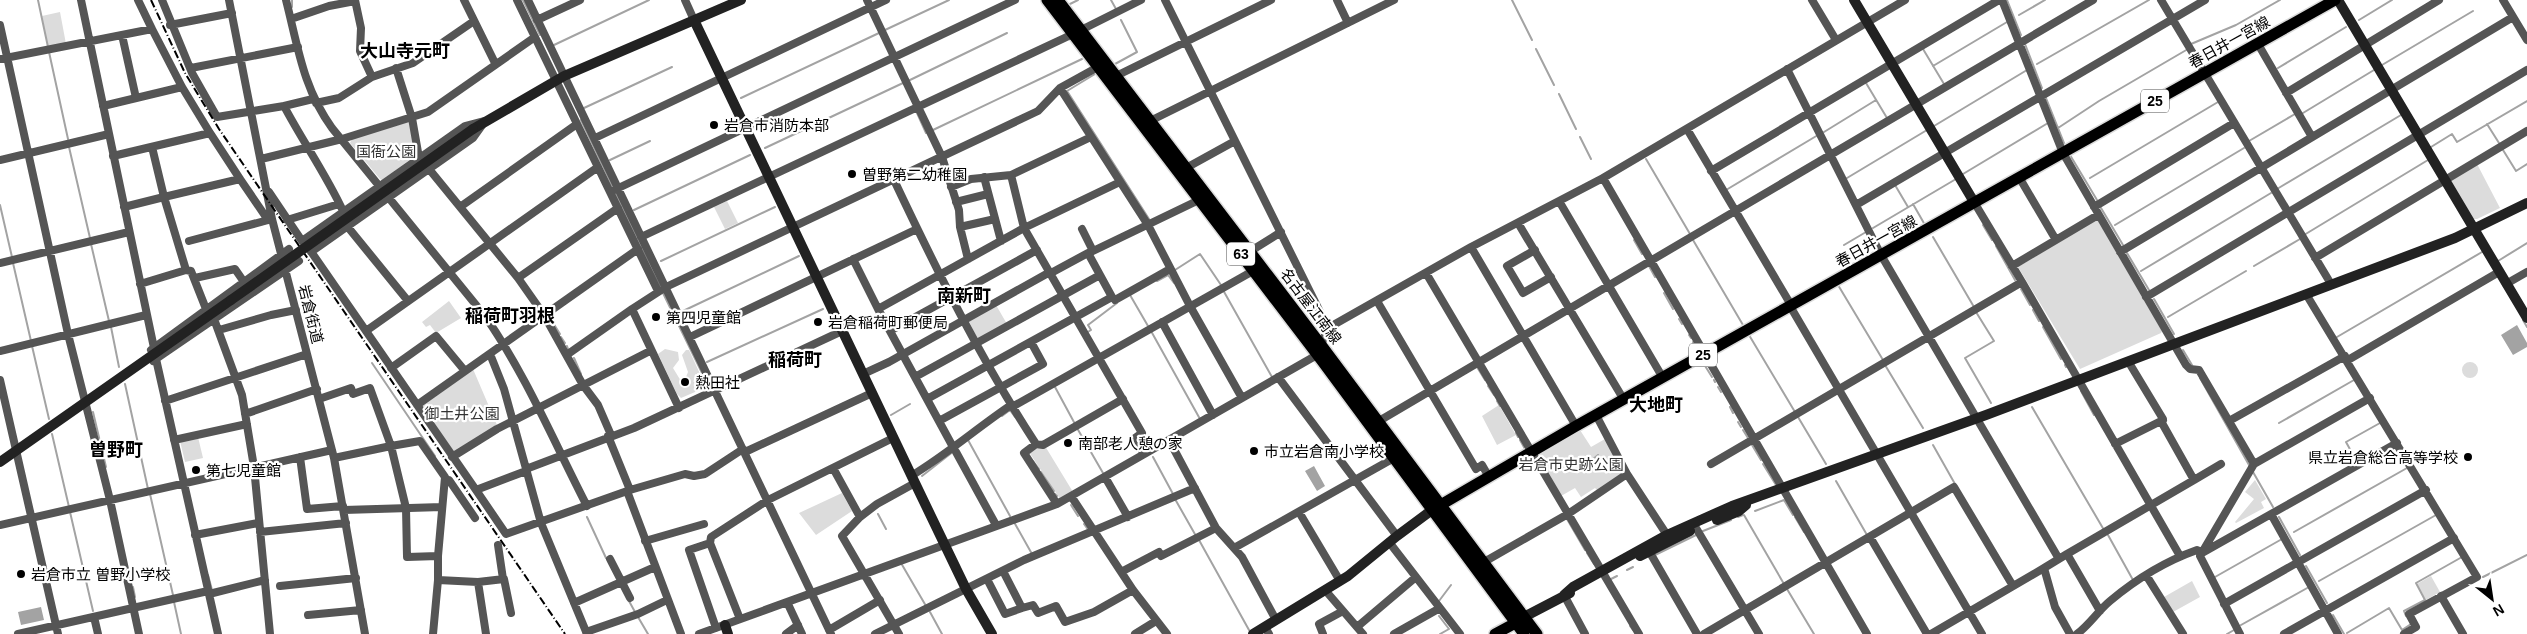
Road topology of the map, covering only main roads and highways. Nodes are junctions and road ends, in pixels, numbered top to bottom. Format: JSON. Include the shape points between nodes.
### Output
{"nodes":[{"id":1,"x":1047,"y":0,"type":"edge"},
{"id":2,"x":1058,"y":0,"type":"edge"},
{"id":3,"x":2337,"y":0,"type":"edge"},
{"id":4,"x":1076,"y":32,"type":"junction"},
{"id":5,"x":1246,"y":254,"type":"junction"},
{"id":6,"x":1320,"y":350,"type":"junction"},
{"id":7,"x":1437,"y":508,"type":"junction"},
{"id":8,"x":1520,"y":620,"type":"junction"},
{"id":9,"x":1496,"y":634,"type":"edge"},
{"id":10,"x":1524,"y":634,"type":"edge"},
{"id":11,"x":1537,"y":634,"type":"edge"}],
"edges":[{"from":1,"to":4,"type":"main road","name":"名古屋江南線","number":"63"},
{"from":2,"to":4,"type":"main road","name":"名古屋江南線","number":"63"},
{"from":3,"to":7,"type":"main road","name":"春日井一宮線","number":"25","via":[[1576,426]]},
{"from":4,"to":5,"type":"main road","name":"名古屋江南線","number":"63","via":[[1199,200]]},
{"from":4,"to":5,"type":"main road","name":"名古屋江南線","number":"63","via":[[1116,76]]},
{"from":5,"to":6,"type":"main road","name":"名古屋江南線","number":"63"},
{"from":5,"to":6,"type":"main road","name":"名古屋江南線","number":"63","via":[[1253,270]]},
{"from":6,"to":7,"type":"main road","name":"名古屋江南線","number":"63","via":[[1394,458]]},
{"from":6,"to":7,"type":"main road","name":"名古屋江南線","number":"63","via":[[1379,421]]},
{"from":7,"to":8,"type":"main road","name":"名古屋江南線","number":"63"},
{"from":7,"to":8,"type":"main road","name":"名古屋江南線","number":"63","via":[[1484,562]]},
{"from":8,"to":9,"type":"main road"},
{"from":8,"to":10,"type":"main road","name":"名古屋江南線","number":"63"},
{"from":8,"to":11,"type":"main road","name":"名古屋江南線","number":"63"}]}
